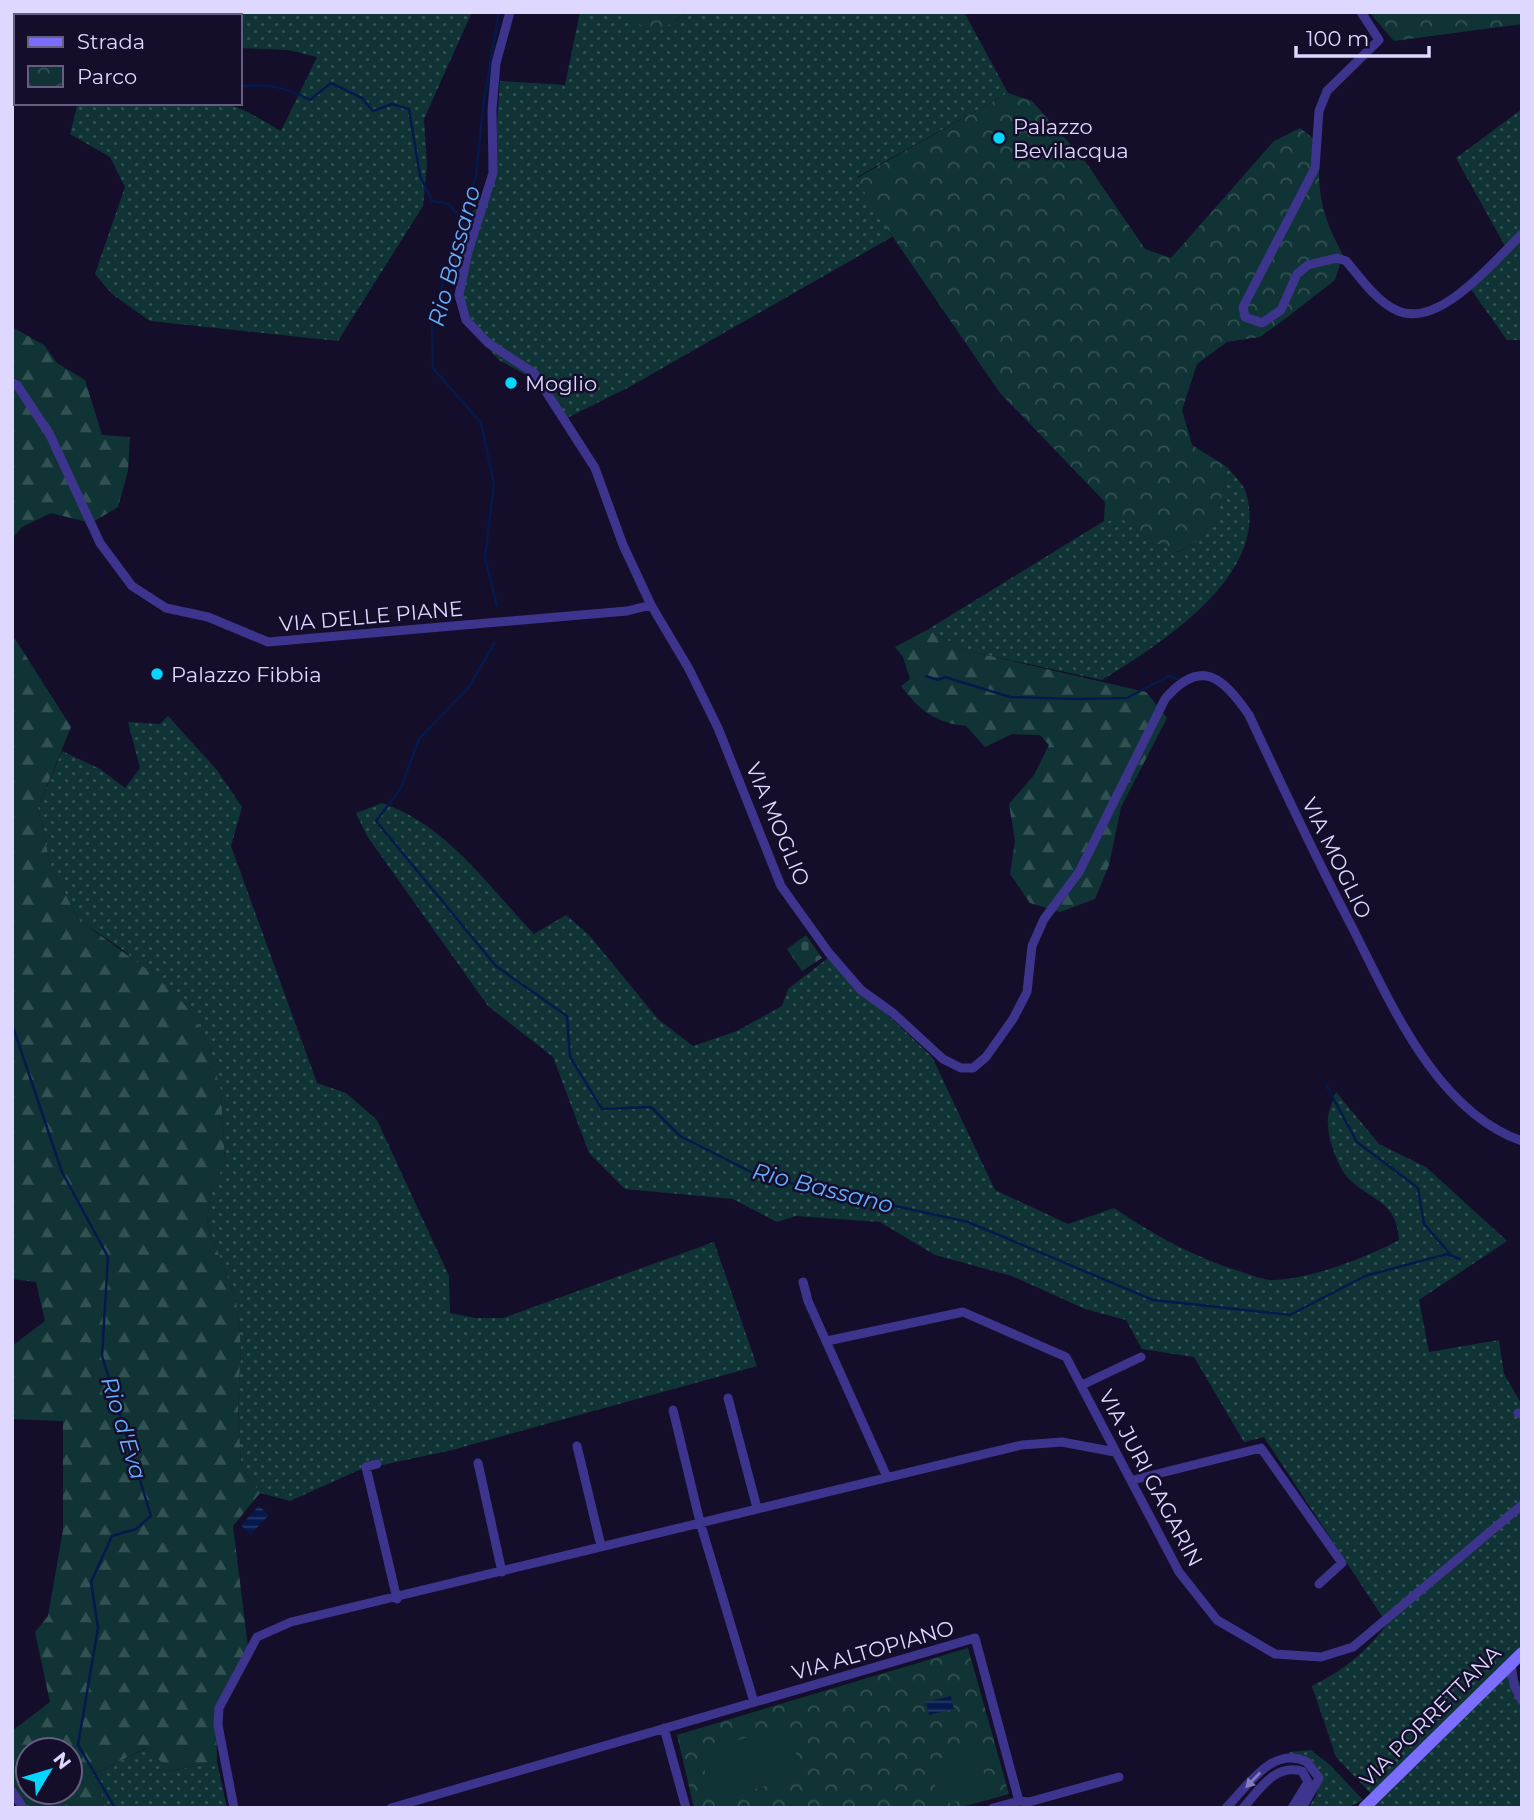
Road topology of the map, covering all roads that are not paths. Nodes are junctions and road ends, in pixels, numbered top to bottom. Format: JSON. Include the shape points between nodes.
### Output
{"nodes":[{"id":1,"x":510,"y":12,"type":"edge"},
{"id":2,"x":1361,"y":12,"type":"edge"},
{"id":3,"x":1522,"y":234,"type":"edge"},
{"id":4,"x":12,"y":383,"type":"edge"},
{"id":5,"x":652,"y":605,"type":"junction"},
{"id":6,"x":1522,"y":1141,"type":"edge"},
{"id":7,"x":803,"y":1282,"type":"dead end"},
{"id":8,"x":827,"y":1341,"type":"junction"},
{"id":9,"x":1141,"y":1357,"type":"dead end"},
{"id":10,"x":1082,"y":1385,"type":"junction"},
{"id":11,"x":728,"y":1398,"type":"dead end"},
{"id":12,"x":673,"y":1410,"type":"dead end"},
{"id":13,"x":577,"y":1447,"type":"dead end"},
{"id":14,"x":1115,"y":1452,"type":"junction"},
{"id":15,"x":478,"y":1463,"type":"dead end"},
{"id":16,"x":377,"y":1464,"type":"dead end"},
{"id":17,"x":887,"y":1477,"type":"junction"},
{"id":18,"x":1133,"y":1480,"type":"junction"},
{"id":19,"x":1522,"y":1506,"type":"edge"},
{"id":20,"x":757,"y":1508,"type":"junction"},
{"id":21,"x":700,"y":1522,"type":"junction"},
{"id":22,"x":601,"y":1546,"type":"junction"},
{"id":23,"x":502,"y":1572,"type":"junction"},
{"id":24,"x":1319,"y":1584,"type":"dead end"},
{"id":25,"x":397,"y":1599,"type":"junction"},
{"id":26,"x":1522,"y":1653,"type":"edge"},
{"id":27,"x":1511,"y":1663,"type":"junction"},
{"id":28,"x":1522,"y":1701,"type":"edge"},
{"id":29,"x":754,"y":1702,"type":"junction"},
{"id":30,"x":664,"y":1728,"type":"junction"},
{"id":31,"x":1119,"y":1777,"type":"dead end"},
{"id":32,"x":12,"y":1791,"type":"edge"},
{"id":33,"x":1019,"y":1801,"type":"junction"},
{"id":34,"x":1364,"y":1807,"type":"edge"},
{"id":35,"x":23,"y":1808,"type":"edge"},
{"id":36,"x":234,"y":1808,"type":"edge"},
{"id":37,"x":391,"y":1808,"type":"edge"},
{"id":38,"x":686,"y":1808,"type":"edge"},
{"id":39,"x":993,"y":1808,"type":"edge"},
{"id":40,"x":1226,"y":1808,"type":"edge"},
{"id":41,"x":1243,"y":1808,"type":"edge"},
{"id":42,"x":1292,"y":1808,"type":"edge"},
{"id":43,"x":1303,"y":1808,"type":"edge"}],
"edges":[{"from":1,"to":5,"type":"street","name":"VIA MOGLIO","via":[[496,63],[493,173],[459,295],[466,320],[488,343],[534,373],[595,468],[623,545]]},
{"from":2,"to":3,"type":"street","via":[[1379,40],[1327,91],[1319,111],[1315,169],[1243,307],[1245,317],[1262,323],[1281,310],[1297,274],[1308,265],[1337,258],[1346,261],[1394,310],[1423,313],[1473,283]]},
{"from":4,"to":5,"type":"street","name":"VIA DELLE PIANE","via":[[50,435],[100,543],[132,586],[166,608],[208,617],[268,642],[627,611]]},
{"from":5,"to":6,"type":"street","name":"VIA MOGLIO","via":[[718,727],[781,886],[861,990],[943,1059],[961,1068],[973,1068],[986,1058],[1013,1019],[1027,992],[1032,946],[1044,919],[1079,872],[1165,699],[1176,685],[1195,675],[1217,678],[1249,715],[1411,1040],[1476,1115]]},
{"from":7,"to":8,"type":"street"},
{"from":8,"to":10,"type":"street","name":"VIA JURI GAGARIN","via":[[964,1312],[1066,1357]]},
{"from":8,"to":17,"type":"street"},
{"from":9,"to":10,"type":"street"},
{"from":10,"to":14,"type":"street","name":"VIA JURI GAGARIN"},
{"from":11,"to":20,"type":"street"},
{"from":12,"to":21,"type":"street"},
{"from":13,"to":22,"type":"street"},
{"from":14,"to":17,"type":"street","via":[[1062,1442],[1022,1445]]},
{"from":14,"to":18,"type":"street","name":"VIA JURI GAGARIN"},
{"from":15,"to":23,"type":"street"},
{"from":16,"to":25,"type":"street","via":[[366,1467]]},
{"from":17,"to":20,"type":"street"},
{"from":18,"to":19,"type":"street","name":"VIA JURI GAGARIN","via":[[1179,1572],[1217,1619],[1275,1654],[1300,1657],[1339,1652],[1364,1639]]},
{"from":18,"to":24,"type":"street","via":[[1261,1448],[1342,1563]]},
{"from":20,"to":21,"type":"street"},
{"from":21,"to":22,"type":"street"},
{"from":21,"to":29,"type":"street"},
{"from":22,"to":23,"type":"street"},
{"from":23,"to":25,"type":"street"},
{"from":25,"to":36,"type":"street","via":[[291,1622],[257,1637],[219,1708],[218,1726]]},
{"from":26,"to":27,"type":"main road","name":"VIA PORRETTANA"},
{"from":27,"to":28,"type":"street"},
{"from":27,"to":34,"type":"main road","name":"VIA PORRETTANA"},
{"from":29,"to":30,"type":"street","name":"VIA ALTOPIANO"},
{"from":29,"to":33,"type":"street","name":"VIA ALTOPIANO","via":[[975,1638]]},
{"from":30,"to":37,"type":"street","name":"VIA ALTOPIANO"},
{"from":30,"to":38,"type":"street"},
{"from":31,"to":33,"type":"street"},
{"from":32,"to":35,"type":"street"},
{"from":33,"to":39,"type":"street"},
{"from":43,"to":40,"type":"street","one_way":true,"via":[[1319,1778],[1307,1762],[1286,1757],[1270,1763]]},
{"from":41,"to":42,"type":"street","via":[[1269,1779],[1291,1768],[1302,1771],[1308,1782]]}]}
